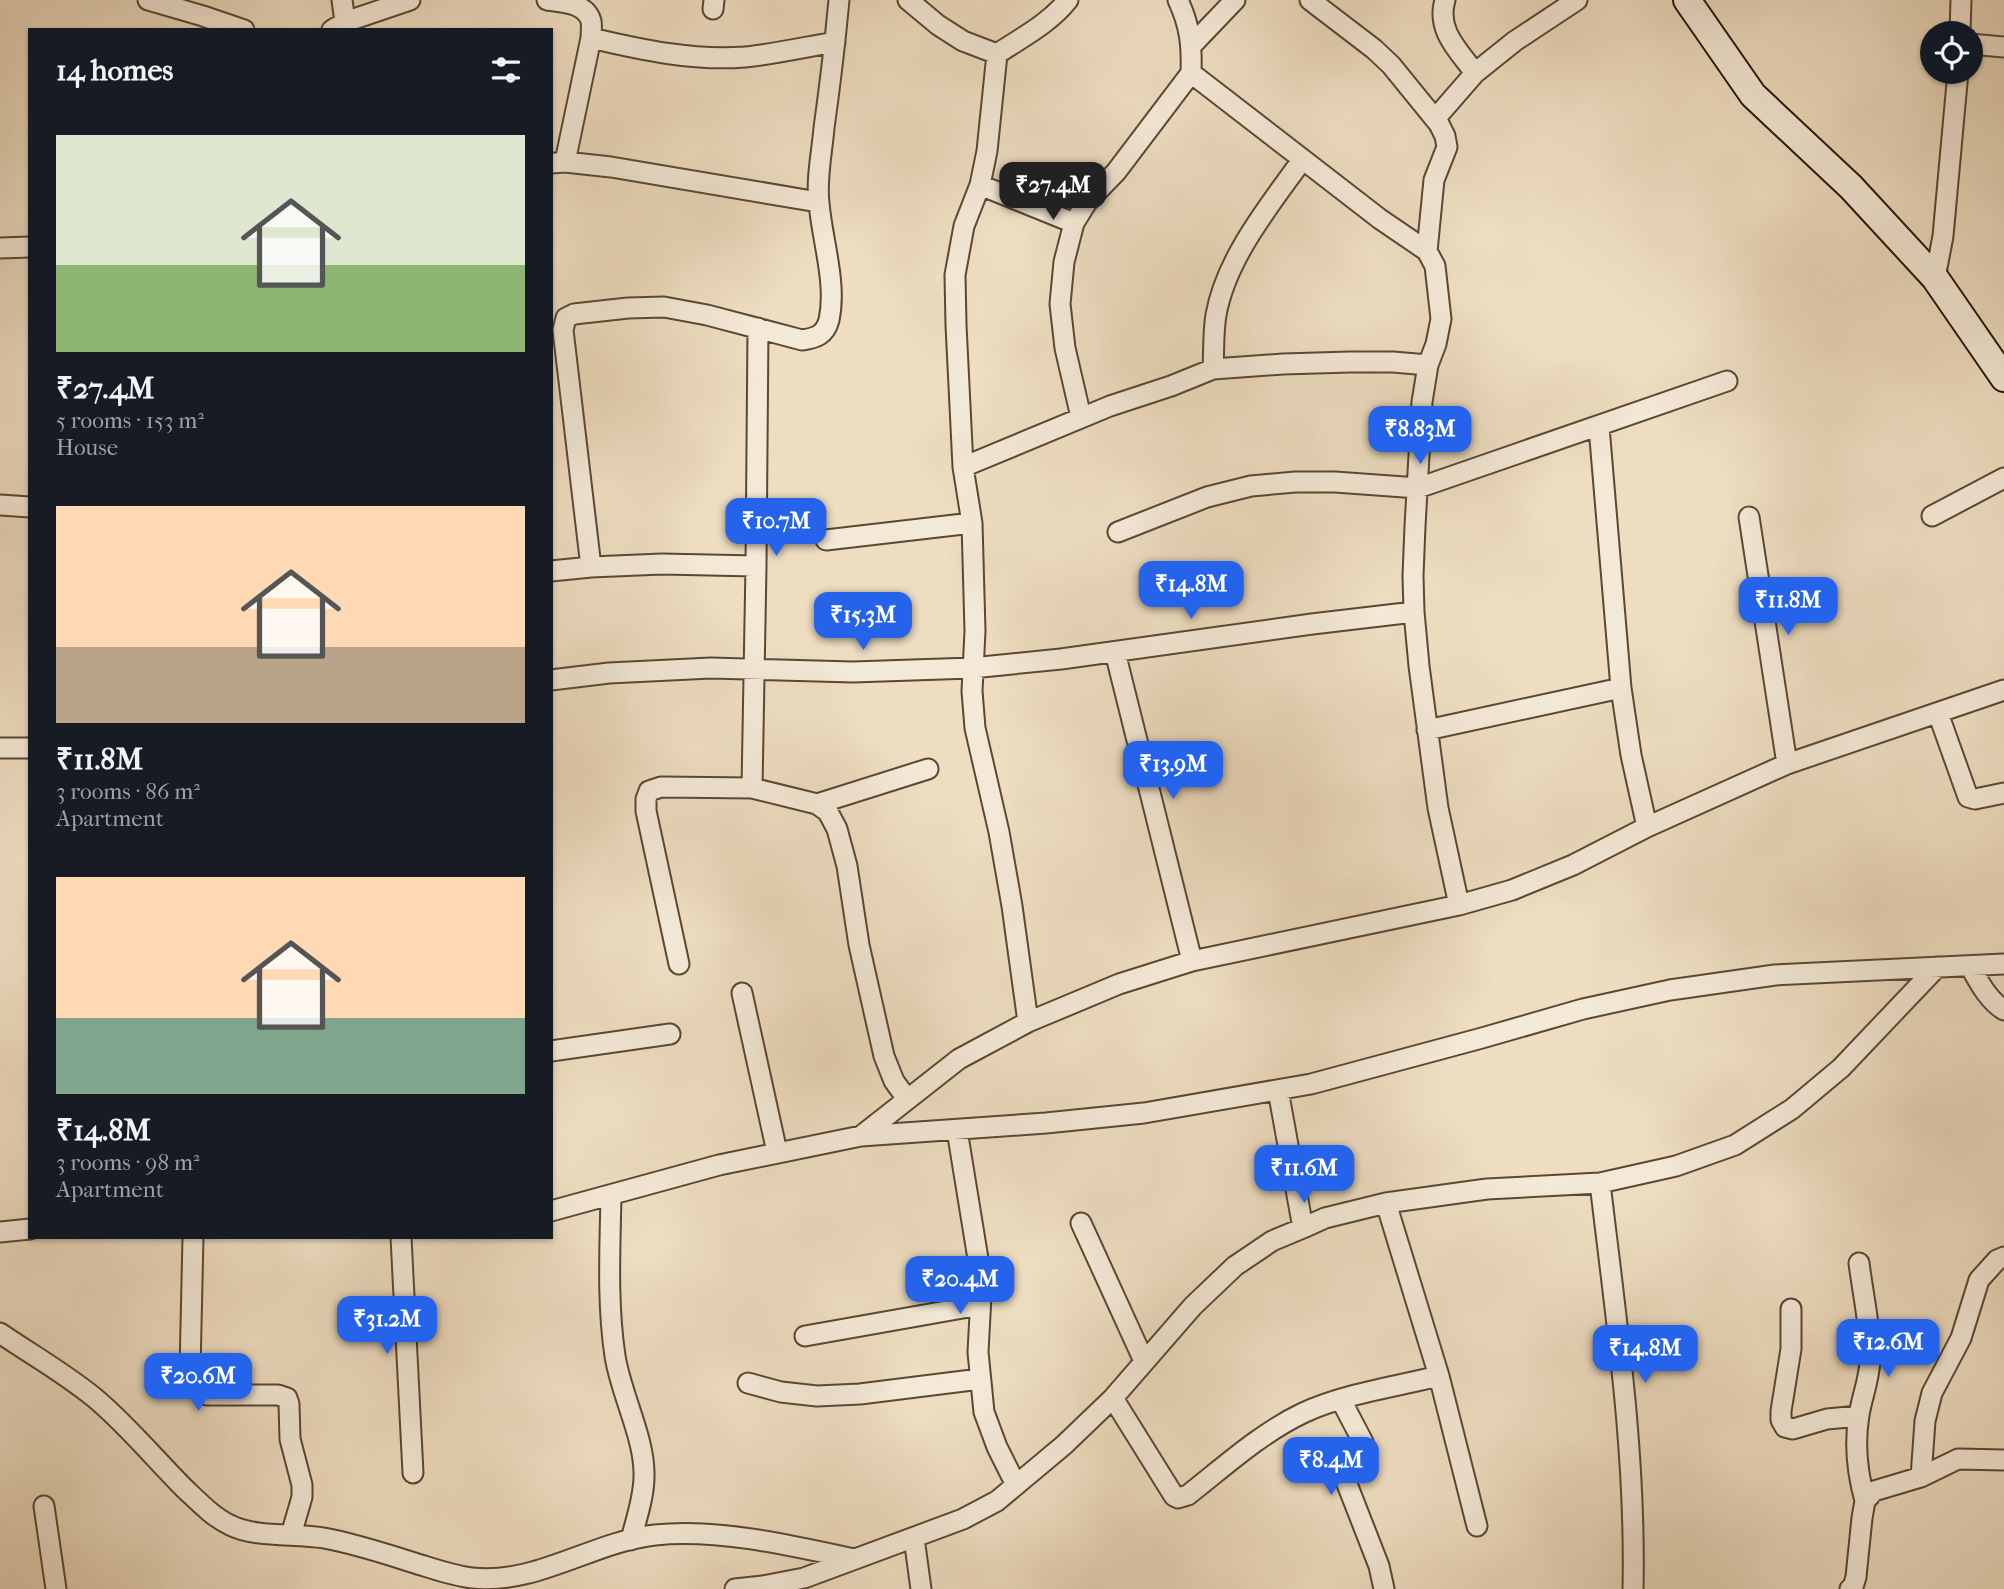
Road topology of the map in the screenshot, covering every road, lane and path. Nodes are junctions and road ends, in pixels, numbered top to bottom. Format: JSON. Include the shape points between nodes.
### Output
{"nodes":[{"id":1,"x":148,"y":0,"type":"edge"},
{"id":2,"x":342,"y":0,"type":"edge"},
{"id":3,"x":410,"y":0,"type":"edge"},
{"id":4,"x":547,"y":0,"type":"edge"},
{"id":5,"x":839,"y":0,"type":"edge"},
{"id":6,"x":908,"y":0,"type":"edge"},
{"id":7,"x":1068,"y":0,"type":"edge"},
{"id":8,"x":1178,"y":0,"type":"edge"},
{"id":9,"x":1236,"y":0,"type":"edge"},
{"id":10,"x":1310,"y":0,"type":"edge"},
{"id":11,"x":1445,"y":0,"type":"edge"},
{"id":12,"x":1577,"y":0,"type":"edge"},
{"id":13,"x":1687,"y":0,"type":"edge"},
{"id":14,"x":1961,"y":0,"type":"edge"},
{"id":15,"x":587,"y":4,"type":"edge"},
{"id":16,"x":1960,"y":21,"type":"edge"},
{"id":17,"x":338,"y":26,"type":"edge"},
{"id":18,"x":238,"y":28,"type":"edge"},
{"id":19,"x":591,"y":38,"type":"junction"},
{"id":20,"x":835,"y":42,"type":"junction"},
{"id":21,"x":1192,"y":45,"type":"junction"},
{"id":22,"x":1983,"y":45,"type":"edge"},
{"id":23,"x":2004,"y":47,"type":"edge"},
{"id":24,"x":997,"y":54,"type":"junction"},
{"id":25,"x":1191,"y":73,"type":"junction"},
{"id":26,"x":1475,"y":74,"type":"junction"},
{"id":27,"x":1957,"y":84,"type":"edge"},
{"id":28,"x":1435,"y":119,"type":"junction"},
{"id":29,"x":1302,"y":160,"type":"junction"},
{"id":30,"x":558,"y":162,"type":"edge"},
{"id":31,"x":980,"y":185,"type":"junction"},
{"id":32,"x":818,"y":202,"type":"junction"},
{"id":33,"x":1074,"y":223,"type":"junction"},
{"id":34,"x":28,"y":247,"type":"edge"},
{"id":35,"x":0,"y":248,"type":"edge"},
{"id":36,"x":1427,"y":251,"type":"junction"},
{"id":37,"x":1935,"y":278,"type":"junction"},
{"id":38,"x":758,"y":328,"type":"junction"},
{"id":39,"x":1428,"y":365,"type":"junction"},
{"id":40,"x":1213,"y":369,"type":"junction"},
{"id":41,"x":2004,"y":378,"type":"edge"},
{"id":42,"x":1727,"y":381,"type":"dead end"},
{"id":43,"x":1081,"y":417,"type":"junction"},
{"id":44,"x":1599,"y":427,"type":"junction"},
{"id":45,"x":964,"y":467,"type":"junction"},
{"id":46,"x":2004,"y":478,"type":"edge"},
{"id":47,"x":1418,"y":488,"type":"junction"},
{"id":48,"x":0,"y":505,"type":"edge"},
{"id":49,"x":28,"y":507,"type":"edge"},
{"id":50,"x":1933,"y":516,"type":"dead end"},
{"id":51,"x":1749,"y":517,"type":"dead end"},
{"id":52,"x":972,"y":523,"type":"junction"},
{"id":53,"x":1118,"y":532,"type":"dead end"},
{"id":54,"x":826,"y":540,"type":"dead end"},
{"id":55,"x":756,"y":566,"type":"junction"},
{"id":56,"x":591,"y":567,"type":"junction"},
{"id":57,"x":553,"y":571,"type":"edge"},
{"id":58,"x":1414,"y":612,"type":"junction"},
{"id":59,"x":1115,"y":652,"type":"junction"},
{"id":60,"x":972,"y":668,"type":"junction"},
{"id":61,"x":754,"y":669,"type":"junction"},
{"id":62,"x":553,"y":680,"type":"edge"},
{"id":63,"x":1621,"y":688,"type":"junction"},
{"id":64,"x":2004,"y":690,"type":"edge"},
{"id":65,"x":1938,"y":713,"type":"junction"},
{"id":66,"x":1427,"y":730,"type":"junction"},
{"id":67,"x":0,"y":748,"type":"edge"},
{"id":68,"x":28,"y":748,"type":"edge"},
{"id":69,"x":1787,"y":764,"type":"junction"},
{"id":70,"x":928,"y":769,"type":"dead end"},
{"id":71,"x":752,"y":788,"type":"junction"},
{"id":72,"x":2004,"y":793,"type":"edge"},
{"id":73,"x":817,"y":804,"type":"junction"},
{"id":74,"x":1647,"y":827,"type":"junction"},
{"id":75,"x":1459,"y":905,"type":"junction"},
{"id":76,"x":1192,"y":961,"type":"junction"},
{"id":77,"x":679,"y":964,"type":"dead end"},
{"id":78,"x":2004,"y":964,"type":"edge"},
{"id":79,"x":1970,"y":965,"type":"junction"},
{"id":80,"x":1937,"y":967,"type":"junction"},
{"id":81,"x":742,"y":993,"type":"dead end"},
{"id":82,"x":2004,"y":1010,"type":"edge"},
{"id":83,"x":1028,"y":1021,"type":"junction"},
{"id":84,"x":670,"y":1034,"type":"dead end"},
{"id":85,"x":553,"y":1051,"type":"edge"},
{"id":86,"x":1278,"y":1090,"type":"junction"},
{"id":87,"x":907,"y":1099,"type":"junction"},
{"id":88,"x":957,"y":1130,"type":"junction"},
{"id":89,"x":861,"y":1136,"type":"junction"},
{"id":90,"x":777,"y":1152,"type":"junction"},
{"id":91,"x":1600,"y":1183,"type":"junction"},
{"id":92,"x":611,"y":1195,"type":"junction"},
{"id":93,"x":1386,"y":1203,"type":"junction"},
{"id":94,"x":553,"y":1210,"type":"edge"},
{"id":95,"x":1081,"y":1223,"type":"dead end"},
{"id":96,"x":1303,"y":1227,"type":"junction"},
{"id":97,"x":28,"y":1229,"type":"edge"},
{"id":98,"x":0,"y":1232,"type":"edge"},
{"id":99,"x":193,"y":1239,"type":"edge"},
{"id":100,"x":401,"y":1239,"type":"edge"},
{"id":101,"x":2004,"y":1257,"type":"edge"},
{"id":102,"x":1859,"y":1263,"type":"dead end"},
{"id":103,"x":980,"y":1305,"type":"junction"},
{"id":104,"x":1791,"y":1309,"type":"dead end"},
{"id":105,"x":0,"y":1334,"type":"edge"},
{"id":106,"x":805,"y":1336,"type":"dead end"},
{"id":107,"x":1144,"y":1361,"type":"junction"},
{"id":108,"x":1439,"y":1376,"type":"junction"},
{"id":109,"x":980,"y":1379,"type":"junction"},
{"id":110,"x":748,"y":1383,"type":"dead end"},
{"id":111,"x":1113,"y":1398,"type":"junction"},
{"id":112,"x":1341,"y":1400,"type":"junction"},
{"id":113,"x":1859,"y":1416,"type":"junction"},
{"id":114,"x":2004,"y":1460,"type":"edge"},
{"id":115,"x":413,"y":1473,"type":"dead end"},
{"id":116,"x":1921,"y":1477,"type":"junction"},
{"id":117,"x":1016,"y":1485,"type":"junction"},
{"id":118,"x":1865,"y":1501,"type":"junction"},
{"id":119,"x":44,"y":1506,"type":"dead end"},
{"id":120,"x":1476,"y":1526,"type":"dead end"},
{"id":121,"x":291,"y":1535,"type":"junction"},
{"id":122,"x":914,"y":1538,"type":"junction"},
{"id":123,"x":631,"y":1540,"type":"junction"},
{"id":124,"x":854,"y":1559,"type":"junction"},
{"id":125,"x":56,"y":1589,"type":"edge"},
{"id":126,"x":736,"y":1589,"type":"edge"},
{"id":127,"x":920,"y":1589,"type":"edge"},
{"id":128,"x":1384,"y":1589,"type":"edge"},
{"id":129,"x":1633,"y":1589,"type":"edge"},
{"id":130,"x":1850,"y":1589,"type":"edge"}],
"edges":[{"from":1,"to":18,"type":"street"},
{"from":2,"to":17,"type":"street"},
{"from":3,"to":17,"type":"street"},
{"from":4,"to":15,"type":"street"},
{"from":5,"to":20,"type":"street"},
{"from":6,"to":24,"type":"street","via":[[963,41]]},
{"from":7,"to":24,"type":"street"},
{"from":8,"to":21,"type":"street"},
{"from":9,"to":21,"type":"street"},
{"from":10,"to":28,"type":"street","via":[[1374,48]]},
{"from":11,"to":26,"type":"street","via":[[1444,30]]},
{"from":12,"to":26,"type":"street"},
{"from":13,"to":37,"type":"main road","via":[[1753,95],[1851,187]]},
{"from":14,"to":16,"type":"street"},
{"from":15,"to":19,"type":"street"},
{"from":19,"to":20,"type":"street","via":[[694,57],[744,57]]},
{"from":19,"to":30,"type":"street"},
{"from":20,"to":32,"type":"street"},
{"from":21,"to":25,"type":"street"},
{"from":22,"to":23,"type":"street"},
{"from":24,"to":31,"type":"street"},
{"from":25,"to":29,"type":"street"},
{"from":25,"to":33,"type":"street"},
{"from":26,"to":28,"type":"street"},
{"from":27,"to":37,"type":"street","via":[[1944,236]]},
{"from":28,"to":36,"type":"street","via":[[1447,147],[1434,180]]},
{"from":29,"to":36,"type":"street"},
{"from":29,"to":40,"type":"street","via":[[1237,258],[1216,313]]},
{"from":30,"to":32,"type":"street"},
{"from":31,"to":33,"type":"street"},
{"from":31,"to":45,"type":"street","via":[[964,226],[955,275]]},
{"from":32,"to":38,"type":"street","via":[[830,287],[825,332],[802,340]]},
{"from":33,"to":43,"type":"street","via":[[1060,304]]},
{"from":34,"to":35,"type":"street"},
{"from":36,"to":39,"type":"street","via":[[1435,266],[1441,319]]},
{"from":37,"to":41,"type":"main road"},
{"from":38,"to":55,"type":"street"},
{"from":38,"to":56,"type":"street","via":[[664,307],[628,307],[566,318],[563,330]]},
{"from":39,"to":40,"type":"street","via":[[1283,363]]},
{"from":39,"to":47,"type":"street"},
{"from":40,"to":43,"type":"street"},
{"from":42,"to":44,"type":"street"},
{"from":43,"to":45,"type":"street"},
{"from":44,"to":47,"type":"street"},
{"from":44,"to":63,"type":"street"},
{"from":45,"to":52,"type":"street"},
{"from":46,"to":50,"type":"street"},
{"from":47,"to":53,"type":"street","via":[[1335,482],[1251,486],[1206,497]]},
{"from":47,"to":58,"type":"street"},
{"from":48,"to":49,"type":"street"},
{"from":51,"to":69,"type":"street"},
{"from":52,"to":54,"type":"street"},
{"from":52,"to":60,"type":"street"},
{"from":55,"to":56,"type":"street"},
{"from":55,"to":61,"type":"street"},
{"from":56,"to":57,"type":"street"},
{"from":58,"to":59,"type":"street"},
{"from":58,"to":66,"type":"street"},
{"from":59,"to":60,"type":"street"},
{"from":59,"to":76,"type":"street"},
{"from":60,"to":61,"type":"street","via":[[853,673]]},
{"from":60,"to":83,"type":"street","via":[[975,728],[1002,844]]},
{"from":61,"to":62,"type":"street","via":[[667,669]]},
{"from":61,"to":71,"type":"street"},
{"from":63,"to":66,"type":"street"},
{"from":63,"to":74,"type":"street"},
{"from":64,"to":65,"type":"street"},
{"from":65,"to":69,"type":"street"},
{"from":65,"to":72,"type":"street","via":[[1968,797]]},
{"from":66,"to":75,"type":"street"},
{"from":67,"to":68,"type":"street"},
{"from":69,"to":74,"type":"street"},
{"from":70,"to":73,"type":"street"},
{"from":71,"to":73,"type":"street"},
{"from":71,"to":77,"type":"street","via":[[661,787],[649,791],[646,811]]},
{"from":73,"to":87,"type":"street","via":[[828,812],[837,829],[884,1056]]},
{"from":74,"to":75,"type":"street","via":[[1573,865]]},
{"from":75,"to":76,"type":"street"},
{"from":76,"to":83,"type":"street"},
{"from":78,"to":79,"type":"street"},
{"from":79,"to":80,"type":"street"},
{"from":79,"to":82,"type":"street","via":[[1983,989]]},
{"from":80,"to":86,"type":"street","via":[[1775,975],[1670,990]]},
{"from":80,"to":91,"type":"street","via":[[1841,1068],[1792,1109],[1735,1145],[1676,1166]]},
{"from":81,"to":90,"type":"street"},
{"from":83,"to":87,"type":"street","via":[[959,1059]]},
{"from":84,"to":85,"type":"street"},
{"from":86,"to":88,"type":"street","via":[[1144,1113]]},
{"from":86,"to":96,"type":"street"},
{"from":87,"to":89,"type":"street"},
{"from":88,"to":89,"type":"street"},
{"from":88,"to":103,"type":"street","via":[[978,1258]]},
{"from":89,"to":90,"type":"street"},
{"from":90,"to":92,"type":"street"},
{"from":91,"to":93,"type":"street","via":[[1488,1189]]},
{"from":91,"to":129,"type":"street","via":[[1625,1382]]},
{"from":92,"to":94,"type":"street"},
{"from":92,"to":123,"type":"street","via":[[615,1357],[643,1455],[642,1499]]},
{"from":93,"to":96,"type":"street"},
{"from":93,"to":108,"type":"street"},
{"from":95,"to":107,"type":"street"},
{"from":96,"to":107,"type":"street","via":[[1235,1266]]},
{"from":97,"to":98,"type":"street"},
{"from":99,"to":121,"type":"street","via":[[192,1382],[207,1395],[287,1398],[290,1439],[302,1485]]},
{"from":100,"to":115,"type":"street"},
{"from":101,"to":116,"type":"street","via":[[1979,1280],[1961,1338],[1932,1393]]},
{"from":102,"to":113,"type":"street","via":[[1870,1361]]},
{"from":103,"to":106,"type":"street"},
{"from":103,"to":109,"type":"street"},
{"from":104,"to":113,"type":"street","via":[[1791,1349],[1781,1411],[1785,1427]]},
{"from":105,"to":121,"type":"street","via":[[96,1399],[217,1518],[252,1532]]},
{"from":107,"to":111,"type":"street"},
{"from":108,"to":112,"type":"street"},
{"from":108,"to":120,"type":"street"},
{"from":109,"to":110,"type":"street","via":[[817,1396]]},
{"from":109,"to":117,"type":"street","via":[[984,1412]]},
{"from":111,"to":112,"type":"street","via":[[1178,1498],[1275,1430]]},
{"from":111,"to":117,"type":"street"},
{"from":112,"to":128,"type":"street","via":[[1364,1451],[1349,1468],[1347,1484]]},
{"from":113,"to":118,"type":"street","via":[[1857,1474]]},
{"from":114,"to":116,"type":"street","via":[[1958,1459]]},
{"from":116,"to":118,"type":"street","via":[[1874,1491]]},
{"from":117,"to":122,"type":"street","via":[[963,1519]]},
{"from":118,"to":130,"type":"street","via":[[1856,1577]]},
{"from":119,"to":125,"type":"street"},
{"from":121,"to":123,"type":"street","via":[[363,1547],[472,1578],[539,1572]]},
{"from":122,"to":124,"type":"street"},
{"from":122,"to":127,"type":"street"},
{"from":123,"to":124,"type":"street","via":[[702,1534]]},
{"from":124,"to":126,"type":"street","via":[[804,1578]]}]}
